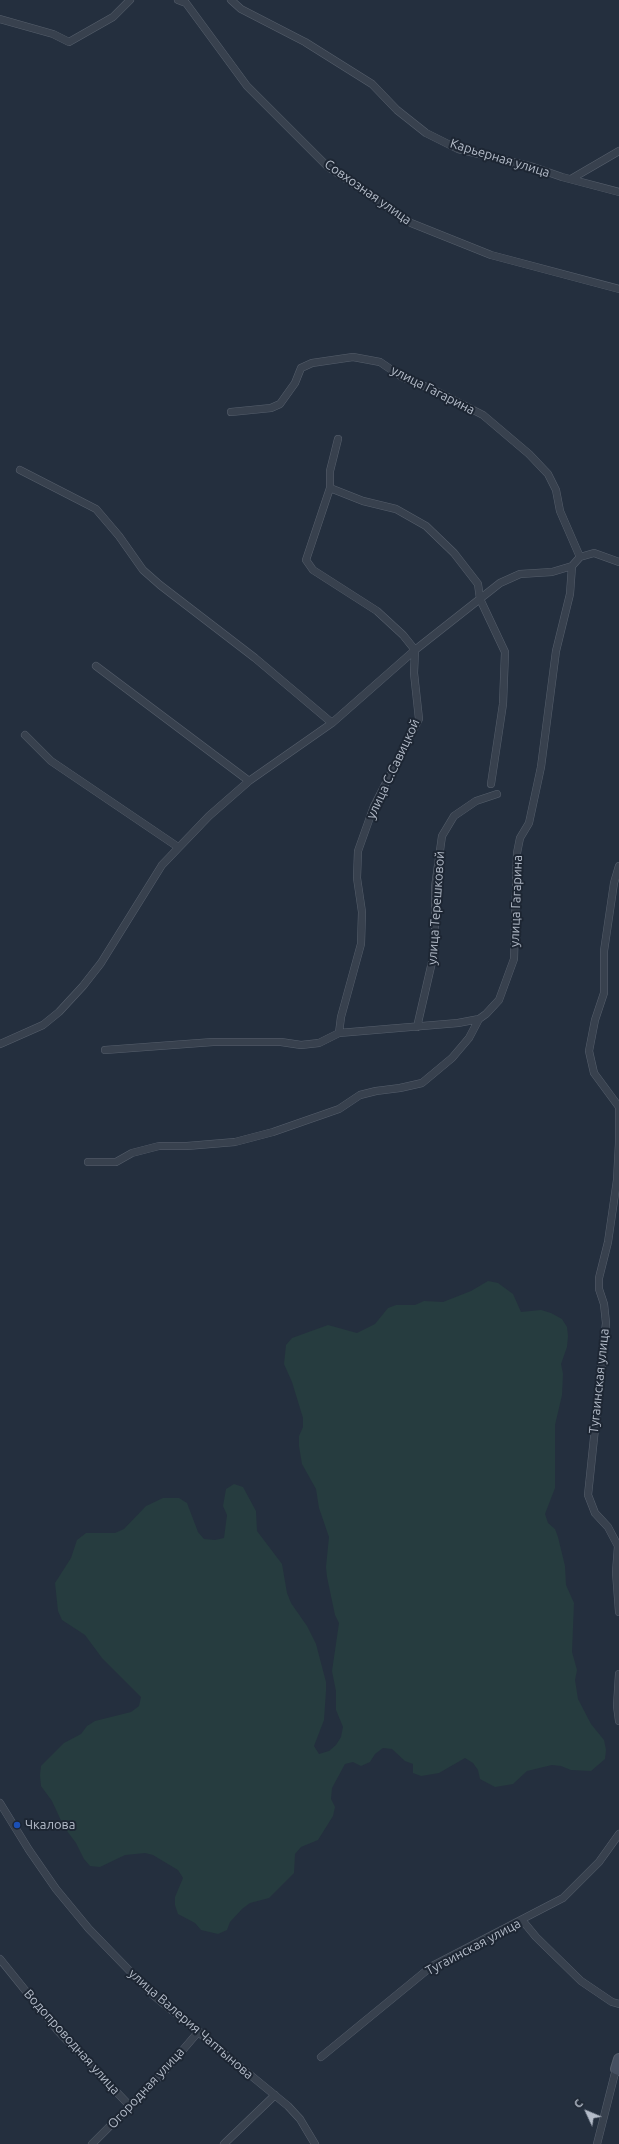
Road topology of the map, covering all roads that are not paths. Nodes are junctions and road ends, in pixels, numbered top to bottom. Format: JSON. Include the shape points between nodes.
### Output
{"nodes":[{"id":1,"x":130,"y":0,"type":"edge"},
{"id":2,"x":178,"y":0,"type":"edge"},
{"id":3,"x":231,"y":0,"type":"edge"},
{"id":4,"x":186,"y":2,"type":"edge"},
{"id":5,"x":0,"y":19,"type":"edge"},
{"id":6,"x":619,"y":151,"type":"edge"},
{"id":7,"x":571,"y":179,"type":"junction"},
{"id":8,"x":619,"y":192,"type":"edge"},
{"id":9,"x":619,"y":289,"type":"edge"},
{"id":10,"x":231,"y":412,"type":"dead end"},
{"id":11,"x":338,"y":439,"type":"dead end"},
{"id":12,"x":20,"y":470,"type":"dead end"},
{"id":13,"x":330,"y":488,"type":"junction"},
{"id":14,"x":580,"y":557,"type":"junction"},
{"id":15,"x":619,"y":562,"type":"edge"},
{"id":16,"x":572,"y":566,"type":"junction"},
{"id":17,"x":480,"y":599,"type":"junction"},
{"id":18,"x":415,"y":650,"type":"junction"},
{"id":19,"x":96,"y":666,"type":"dead end"},
{"id":20,"x":332,"y":723,"type":"junction"},
{"id":21,"x":25,"y":735,"type":"dead end"},
{"id":22,"x":249,"y":780,"type":"junction"},
{"id":23,"x":491,"y":784,"type":"dead end"},
{"id":24,"x":497,"y":794,"type":"dead end"},
{"id":25,"x":178,"y":847,"type":"junction"},
{"id":26,"x":619,"y":866,"type":"edge"},
{"id":27,"x":479,"y":1019,"type":"junction"},
{"id":28,"x":417,"y":1027,"type":"junction"},
{"id":29,"x":339,"y":1033,"type":"junction"},
{"id":30,"x":0,"y":1044,"type":"edge"},
{"id":31,"x":105,"y":1050,"type":"dead end"},
{"id":32,"x":619,"y":1143,"type":"edge"},
{"id":33,"x":88,"y":1162,"type":"dead end"},
{"id":34,"x":619,"y":1612,"type":"edge"},
{"id":35,"x":619,"y":1674,"type":"edge"},
{"id":36,"x":619,"y":1721,"type":"edge"},
{"id":37,"x":0,"y":1803,"type":"edge"},
{"id":38,"x":619,"y":1834,"type":"edge"},
{"id":39,"x":522,"y":1920,"type":"junction"},
{"id":40,"x":0,"y":1959,"type":"edge"},
{"id":41,"x":619,"y":2004,"type":"edge"},
{"id":42,"x":199,"y":2031,"type":"junction"},
{"id":43,"x":321,"y":2057,"type":"dead end"},
{"id":44,"x":618,"y":2066,"type":"edge"},
{"id":45,"x":275,"y":2095,"type":"junction"},
{"id":46,"x":130,"y":2106,"type":"junction"},
{"id":47,"x":92,"y":2144,"type":"edge"},
{"id":48,"x":224,"y":2144,"type":"edge"},
{"id":49,"x":315,"y":2144,"type":"edge"},
{"id":50,"x":597,"y":2144,"type":"edge"}],
"edges":[{"from":1,"to":5,"type":"street","via":[[114,17],[68,42],[53,34]]},
{"from":2,"to":4,"type":"street","name":"Совхозная улица"},
{"from":3,"to":7,"type":"street","name":"Карьерная улица","via":[[241,9],[305,42],[372,84],[397,110],[426,133],[458,149]]},
{"from":4,"to":9,"type":"street","name":"Совхозная улица","via":[[247,86],[328,167],[410,223],[491,255]]},
{"from":6,"to":7,"type":"street"},
{"from":7,"to":8,"type":"street","name":"Карьерная улица"},
{"from":10,"to":14,"type":"street","name":"улица Гагарина","via":[[271,408],[280,404],[295,383],[301,368],[312,363],[353,356],[380,362],[402,377],[483,415],[529,454],[556,490],[560,511]]},
{"from":11,"to":13,"type":"street","via":[[330,471]]},
{"from":12,"to":20,"type":"street","via":[[96,509],[143,570],[255,658]]},
{"from":13,"to":17,"type":"street","via":[[363,501],[396,509],[426,526],[454,553],[478,584]]},
{"from":13,"to":18,"type":"street","via":[[306,560],[314,570],[377,611]]},
{"from":14,"to":15,"type":"street","via":[[594,553]]},
{"from":14,"to":16,"type":"street"},
{"from":16,"to":17,"type":"street","via":[[552,572],[520,574],[500,583]]},
{"from":16,"to":27,"type":"street","name":"улица Гагарина","via":[[570,594],[556,651],[541,767],[528,823],[520,838],[517,853],[514,959],[499,1000]]},
{"from":17,"to":18,"type":"street"},
{"from":17,"to":23,"type":"street","via":[[506,652]]},
{"from":18,"to":20,"type":"street"},
{"from":18,"to":29,"type":"street","name":"улица С.Савицкой","via":[[414,673],[419,719],[374,806],[358,851],[357,878],[362,912],[361,944]]},
{"from":19,"to":22,"type":"street"},
{"from":20,"to":22,"type":"street"},
{"from":21,"to":25,"type":"street","via":[[51,761]]},
{"from":22,"to":25,"type":"street"},
{"from":24,"to":28,"type":"street","name":"улица Терешковой","via":[[476,801],[454,816],[442,836],[435,887],[435,949]]},
{"from":25,"to":30,"type":"street","via":[[158,871],[101,963],[83,986],[43,1025]]},
{"from":26,"to":32,"type":"street","name":"Тугаинская улица","via":[[604,951],[604,993],[589,1051],[594,1073],[619,1107]]},
{"from":27,"to":28,"type":"street"},
{"from":27,"to":33,"type":"street","name":"улица Гагарина","via":[[452,1058],[422,1082],[360,1095],[339,1109],[243,1140],[160,1146],[132,1153],[116,1162]]},
{"from":28,"to":29,"type":"street"},
{"from":29,"to":31,"type":"street","via":[[319,1043],[301,1045],[281,1042],[213,1042]]},
{"from":32,"to":34,"type":"street","name":"Тугаинская улица","via":[[617,1180],[608,1242],[599,1278],[606,1323],[588,1495],[595,1513],[608,1527],[618,1546],[616,1572]]},
{"from":35,"to":36,"type":"street"},
{"from":37,"to":42,"type":"street","name":"улица Валерия Чаптынова","via":[[56,1889],[89,1929],[153,1995]]},
{"from":38,"to":39,"type":"street","name":"Тугаинская улица","via":[[599,1862],[564,1898]]},
{"from":39,"to":41,"type":"street","via":[[581,1981]]},
{"from":39,"to":43,"type":"street","name":"Тугаинская улица","via":[[432,1966]]},
{"from":40,"to":46,"type":"street","name":"Водопроводная улица","via":[[58,2031]]},
{"from":42,"to":45,"type":"street","name":"улица Валерия Чаптынова"},
{"from":42,"to":46,"type":"street","name":"Огородная улица","via":[[164,2072]]},
{"from":44,"to":50,"type":"street"},
{"from":45,"to":48,"type":"street"},
{"from":45,"to":49,"type":"street","name":"улица Валерия Чаптынова","via":[[300,2119]]},
{"from":46,"to":47,"type":"street","name":"Огородная улица"}]}
